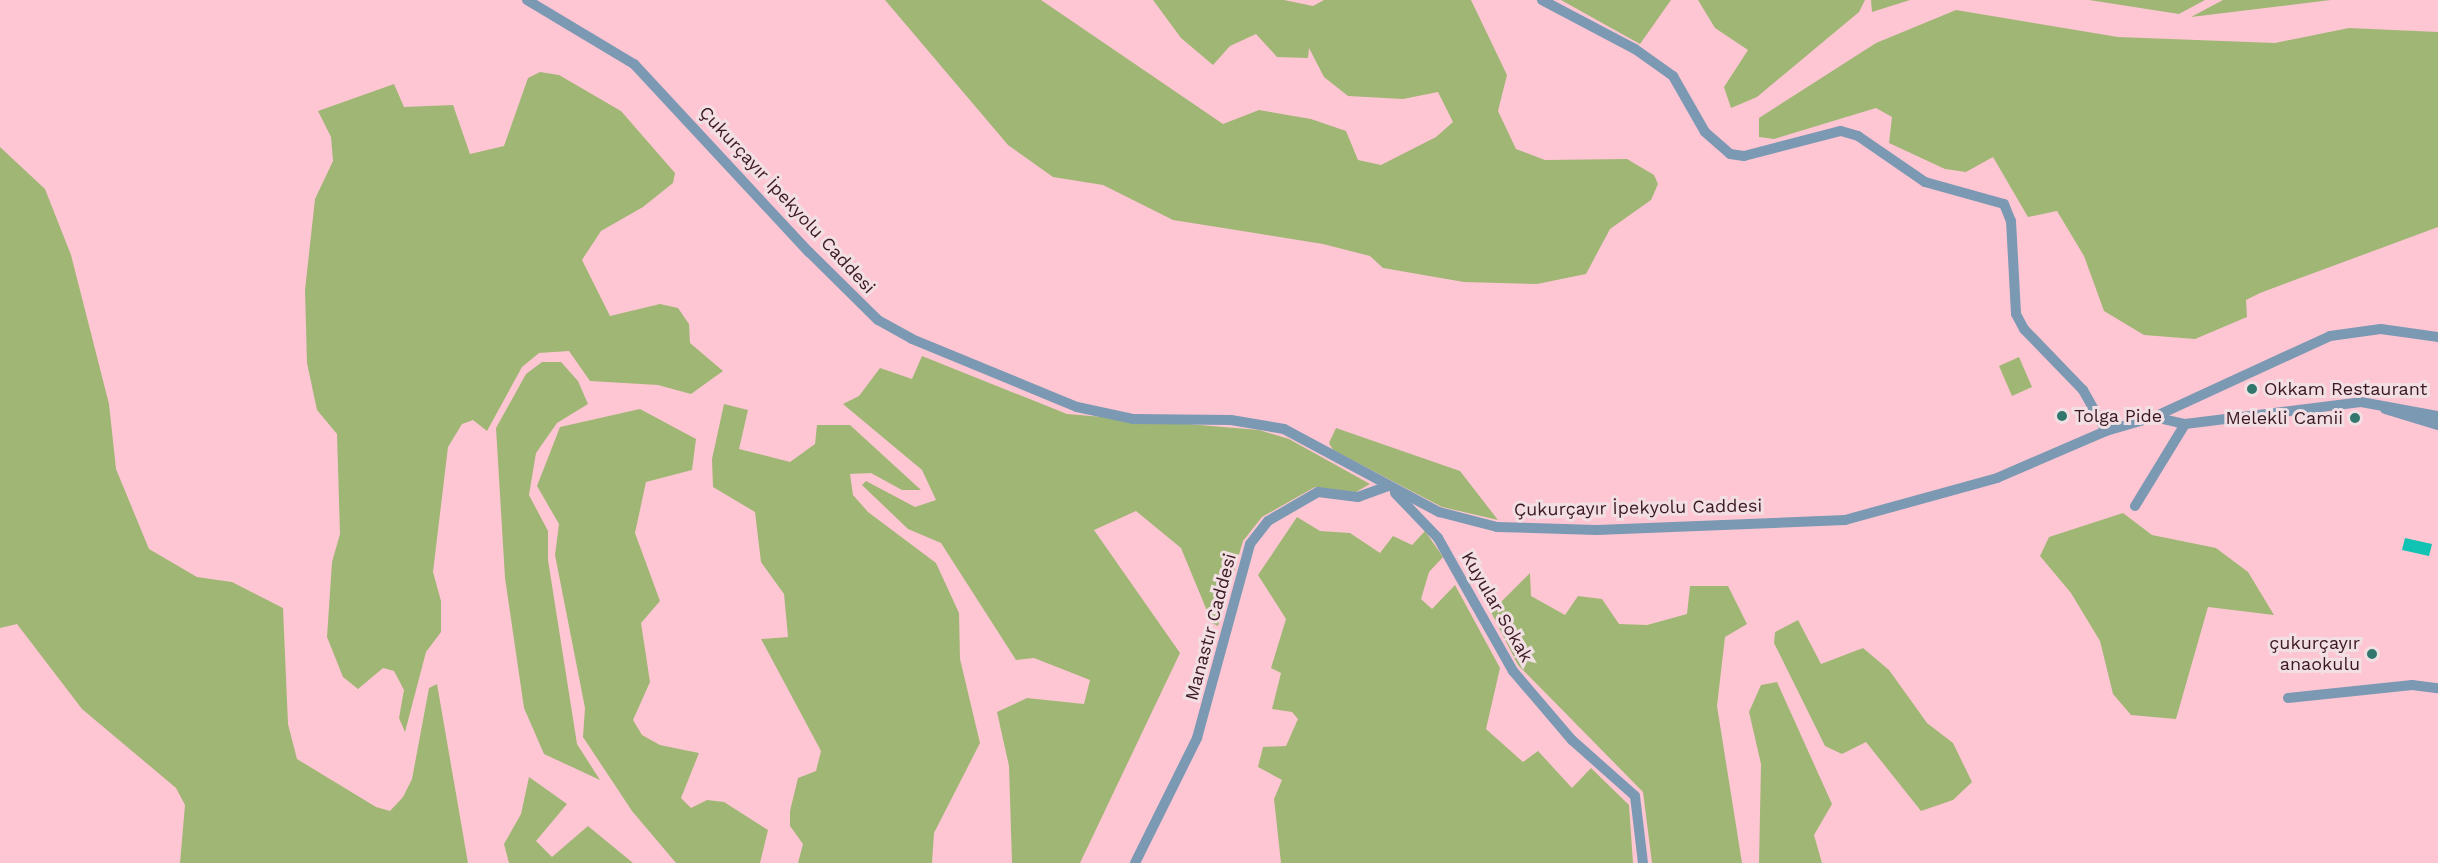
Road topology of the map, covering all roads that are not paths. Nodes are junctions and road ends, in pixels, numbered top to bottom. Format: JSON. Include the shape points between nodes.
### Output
{"nodes":[{"id":1,"x":527,"y":0,"type":"edge"},
{"id":2,"x":1542,"y":0,"type":"edge"},
{"id":3,"x":2438,"y":337,"type":"edge"},
{"id":4,"x":2361,"y":402,"type":"junction"},
{"id":5,"x":2438,"y":416,"type":"edge"},
{"id":6,"x":2154,"y":417,"type":"junction"},
{"id":7,"x":2185,"y":424,"type":"junction"},
{"id":8,"x":2438,"y":425,"type":"edge"},
{"id":9,"x":2106,"y":431,"type":"junction"},
{"id":10,"x":1388,"y":486,"type":"junction"},
{"id":11,"x":2134,"y":506,"type":"dead end"},
{"id":12,"x":2438,"y":688,"type":"edge"},
{"id":13,"x":2288,"y":698,"type":"dead end"},
{"id":14,"x":1135,"y":863,"type":"edge"},
{"id":15,"x":1643,"y":863,"type":"edge"}],
"edges":[{"from":1,"to":10,"type":"street","name":"Çukurçayır İpekyolu Caddesi","via":[[634,64],[808,252],[895,330],[1077,407],[1133,419],[1231,420],[1284,429]]},
{"from":2,"to":9,"type":"street","via":[[1635,49],[1673,76],[1705,132],[1730,154],[1744,156],[1841,131],[1925,182],[2004,204],[2011,221],[2016,314],[2024,329],[2083,390]]},
{"from":3,"to":6,"type":"street","via":[[2381,329],[2330,336]]},
{"from":4,"to":5,"type":"street","name":"Çukurçayır İpekyolu Caddesi"},
{"from":4,"to":7,"type":"street","name":"Çukurçayır İpekyolu Caddesi"},
{"from":4,"to":8,"type":"street","name":"Çukurçayır İpekyolu Caddesi"},
{"from":6,"to":7,"type":"street","name":"Çukurçayır İpekyolu Caddesi"},
{"from":6,"to":9,"type":"street","name":"Çukurçayır İpekyolu Caddesi"},
{"from":7,"to":11,"type":"street"},
{"from":9,"to":10,"type":"street","name":"Çukurçayır İpekyolu Caddesi","via":[[1997,478],[1845,520],[1597,530],[1497,527],[1439,512]]},
{"from":10,"to":14,"type":"street","name":"Manastır Caddesi","via":[[1358,497],[1318,492],[1268,521],[1251,544],[1197,738]]},
{"from":10,"to":15,"type":"street","name":"Kuyular Sokak","via":[[1438,538],[1513,671],[1572,740],[1635,796]]},
{"from":12,"to":13,"type":"street","via":[[2412,685]]}]}
